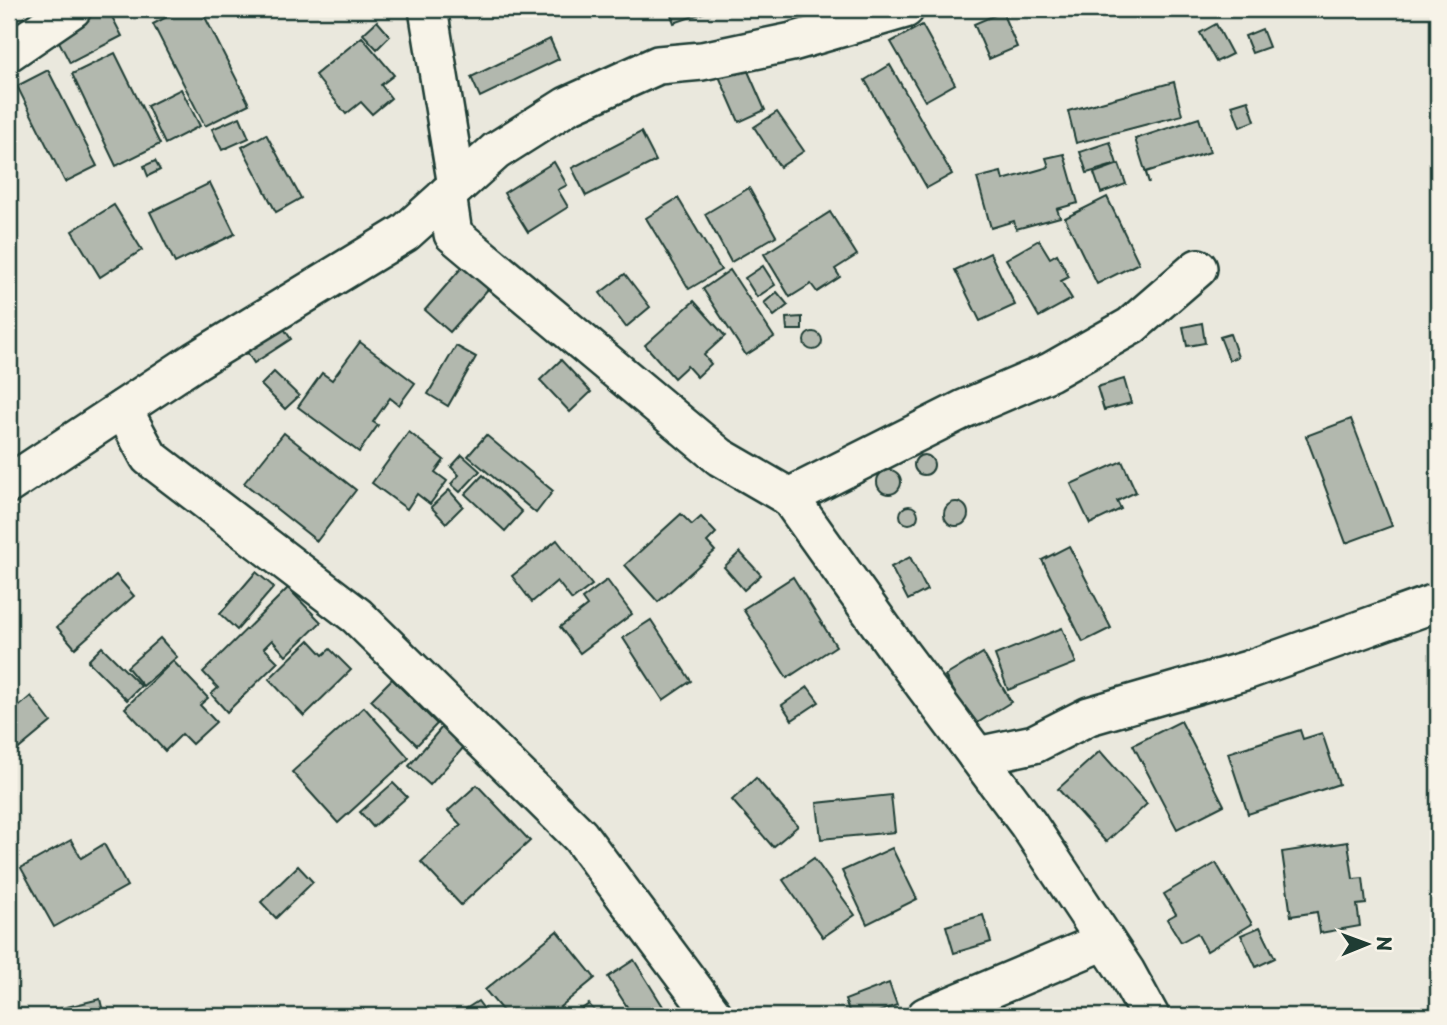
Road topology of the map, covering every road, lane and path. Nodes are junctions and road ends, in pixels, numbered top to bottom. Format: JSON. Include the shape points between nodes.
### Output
{"nodes":[{"id":1,"x":72,"y":9,"type":"edge"},
{"id":2,"x":428,"y":9,"type":"edge"},
{"id":3,"x":905,"y":9,"type":"edge"},
{"id":4,"x":9,"y":52,"type":"edge"},
{"id":5,"x":452,"y":190,"type":"junction"},
{"id":6,"x":1198,"y":268,"type":"dead end"},
{"id":7,"x":123,"y":409,"type":"junction"},
{"id":8,"x":9,"y":484,"type":"edge"},
{"id":9,"x":789,"y":497,"type":"junction"},
{"id":10,"x":1438,"y":602,"type":"edge"},
{"id":11,"x":1034,"y":744,"type":"junction"},
{"id":12,"x":977,"y":756,"type":"junction"},
{"id":13,"x":1003,"y":791,"type":"junction"},
{"id":14,"x":1105,"y":941,"type":"junction"},
{"id":15,"x":714,"y":1016,"type":"edge"},
{"id":16,"x":926,"y":1016,"type":"edge"},
{"id":17,"x":1150,"y":1016,"type":"edge"}],
"edges":[{"from":1,"to":4,"type":"street"},
{"from":2,"to":5,"type":"street"},
{"from":3,"to":5,"type":"street","via":[[792,42],[702,61],[658,65],[626,77],[529,129]]},
{"from":5,"to":7,"type":"street","via":[[405,233]]},
{"from":5,"to":9,"type":"street","via":[[453,234],[719,457]]},
{"from":6,"to":9,"type":"street","via":[[1131,326],[1050,372],[964,408]]},
{"from":7,"to":8,"type":"street"},
{"from":7,"to":15,"type":"street","via":[[149,457],[357,616],[580,836]]},
{"from":9,"to":12,"type":"street"},
{"from":10,"to":11,"type":"street","via":[[1248,670],[1089,716]]},
{"from":11,"to":12,"type":"street"},
{"from":11,"to":13,"type":"street"},
{"from":12,"to":13,"type":"street"},
{"from":13,"to":14,"type":"street"},
{"from":14,"to":16,"type":"street"},
{"from":14,"to":17,"type":"street"}]}
